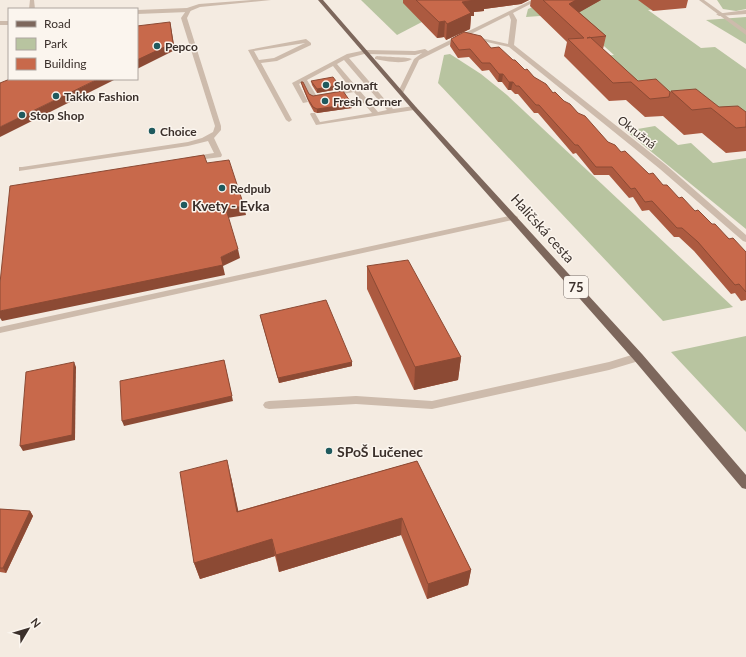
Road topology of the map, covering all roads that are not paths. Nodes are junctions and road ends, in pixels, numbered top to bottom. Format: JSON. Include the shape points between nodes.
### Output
{"nodes":[{"id":1,"x":269,"y":0,"type":"edge"},
{"id":2,"x":320,"y":0,"type":"edge"},
{"id":3,"x":536,"y":0,"type":"edge"},
{"id":4,"x":701,"y":0,"type":"edge"},
{"id":5,"x":188,"y":10,"type":"junction"},
{"id":6,"x":138,"y":12,"type":"edge"},
{"id":7,"x":746,"y":12,"type":"edge"},
{"id":8,"x":510,"y":13,"type":"junction"},
{"id":9,"x":719,"y":14,"type":"junction"},
{"id":10,"x":746,"y":33,"type":"edge"},
{"id":11,"x":463,"y":36,"type":"junction"},
{"id":12,"x":511,"y":46,"type":"junction"},
{"id":13,"x":435,"y":48,"type":"junction"},
{"id":14,"x":367,"y":54,"type":"junction"},
{"id":15,"x":422,"y":55,"type":"junction"},
{"id":16,"x":345,"y":57,"type":"junction"},
{"id":17,"x":257,"y":62,"type":"junction"},
{"id":18,"x":333,"y":63,"type":"junction"},
{"id":19,"x":304,"y":79,"type":"junction"},
{"id":20,"x":355,"y":90,"type":"junction"},
{"id":21,"x":401,"y":92,"type":"junction"},
{"id":22,"x":305,"y":102,"type":"edge"},
{"id":23,"x":414,"y":108,"type":"junction"},
{"id":24,"x":391,"y":111,"type":"junction"},
{"id":25,"x":375,"y":113,"type":"junction"},
{"id":26,"x":313,"y":114,"type":"edge"},
{"id":27,"x":289,"y":120,"type":"dead end"},
{"id":28,"x":210,"y":138,"type":"junction"},
{"id":29,"x":187,"y":160,"type":"edge"},
{"id":30,"x":22,"y":169,"type":"dead end"},
{"id":31,"x":514,"y":217,"type":"junction"},
{"id":32,"x":746,"y":239,"type":"edge"},
{"id":33,"x":0,"y":330,"type":"edge"},
{"id":34,"x":638,"y":357,"type":"junction"},
{"id":35,"x":269,"y":405,"type":"dead end"},
{"id":36,"x":746,"y":484,"type":"edge"}],
"edges":[{"from":1,"to":5,"type":"street","via":[[199,6]]},
{"from":2,"to":14,"type":"main road","name":"Haličská cesta","number":"75"},
{"from":3,"to":8,"type":"street"},
{"from":4,"to":9,"type":"street"},
{"from":5,"to":6,"type":"street"},
{"from":5,"to":28,"type":"street","via":[[184,18],[218,126],[218,131]]},
{"from":7,"to":9,"type":"street"},
{"from":8,"to":11,"type":"street"},
{"from":8,"to":12,"type":"street","via":[[514,20]]},
{"from":9,"to":10,"type":"street"},
{"from":11,"to":12,"type":"street","name":"Okružná"},
{"from":11,"to":13,"type":"street"},
{"from":12,"to":32,"type":"street","name":"Okružná","via":[[663,166]]},
{"from":13,"to":14,"type":"street","via":[[415,53]]},
{"from":13,"to":15,"type":"street"},
{"from":14,"to":15,"type":"street","via":[[394,60]]},
{"from":14,"to":16,"type":"street"},
{"from":14,"to":21,"type":"main road","name":"Haličská cesta","number":"75"},
{"from":15,"to":21,"type":"street","via":[[417,59]]},
{"from":16,"to":18,"type":"street"},
{"from":16,"to":24,"type":"street"},
{"from":17,"to":17,"type":"street","via":[[251,50],[306,41],[308,44],[275,60]]},
{"from":17,"to":27,"type":"street"},
{"from":18,"to":19,"type":"street"},
{"from":18,"to":20,"type":"street"},
{"from":19,"to":20,"type":"street","via":[[314,97]]},
{"from":19,"to":22,"type":"street","via":[[295,83]]},
{"from":20,"to":25,"type":"street"},
{"from":21,"to":23,"type":"main road","name":"Haličská cesta","number":"75"},
{"from":23,"to":24,"type":"street"},
{"from":23,"to":31,"type":"main road","name":"Haličská cesta","number":"75"},
{"from":24,"to":25,"type":"street"},
{"from":25,"to":26,"type":"street","via":[[318,124]]},
{"from":28,"to":29,"type":"street","via":[[218,155]]},
{"from":28,"to":30,"type":"street","via":[[188,144]]},
{"from":31,"to":33,"type":"street"},
{"from":31,"to":34,"type":"main road","name":"Haličská cesta","number":"75"},
{"from":34,"to":35,"type":"street","via":[[609,366],[432,405],[356,400]]},
{"from":34,"to":36,"type":"main road","name":"Haličská cesta","number":"75"}]}
